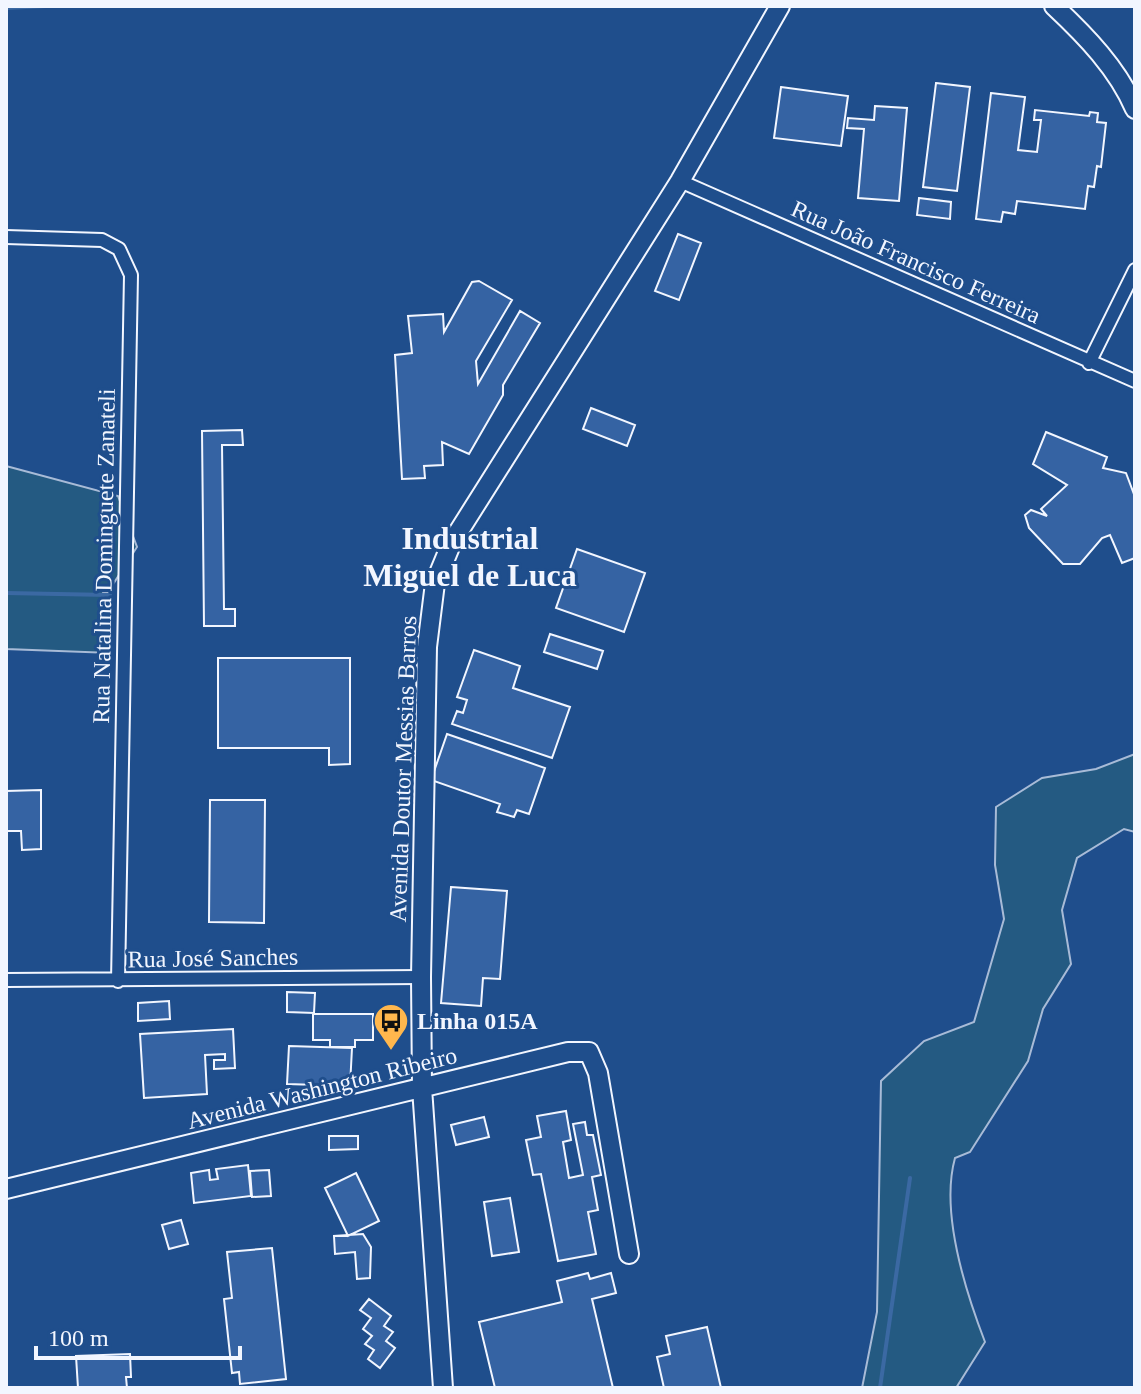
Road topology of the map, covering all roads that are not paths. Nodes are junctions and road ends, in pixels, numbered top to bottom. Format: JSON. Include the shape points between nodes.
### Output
{"nodes":[{"id":1,"x":780,"y":6,"type":"edge"},
{"id":2,"x":1054,"y":6,"type":"edge"},
{"id":3,"x":1135,"y":109,"type":"edge"},
{"id":4,"x":680,"y":181,"type":"junction"},
{"id":5,"x":6,"y":237,"type":"edge"},
{"id":6,"x":1135,"y":270,"type":"edge"},
{"id":7,"x":1089,"y":363,"type":"junction"},
{"id":8,"x":1135,"y":381,"type":"edge"},
{"id":9,"x":421,"y":977,"type":"junction"},
{"id":10,"x":6,"y":980,"type":"edge"},
{"id":11,"x":118,"y":981,"type":"junction"},
{"id":12,"x":422,"y":1088,"type":"junction"},
{"id":13,"x":6,"y":1189,"type":"edge"},
{"id":14,"x":629,"y":1254,"type":"dead end"},
{"id":15,"x":443,"y":1388,"type":"edge"}],
"edges":[{"from":1,"to":4,"type":"street","name":"Avenida Doutor Messias Barros"},
{"from":2,"to":3,"type":"street","via":[[1126,87]]},
{"from":4,"to":7,"type":"street","name":"Rua João Francisco Ferreira"},
{"from":4,"to":9,"type":"street","name":"Avenida Doutor Messias Barros","via":[[452,542],[435,583],[427,647]]},
{"from":5,"to":11,"type":"street","name":"Rua Natalina Dominguete Zanateli","via":[[102,240],[119,249],[131,275]]},
{"from":6,"to":7,"type":"street"},
{"from":7,"to":8,"type":"street","name":"Rua João Francisco Ferreira"},
{"from":9,"to":11,"type":"street","name":"Rua José Sanches"},
{"from":9,"to":12,"type":"street","name":"Avenida Doutor Messias Barros"},
{"from":10,"to":11,"type":"street","name":"Rua José Sanches"},
{"from":12,"to":13,"type":"street","name":"Avenida Washington Ribeiro"},
{"from":12,"to":14,"type":"street","name":"Avenida Washington Ribeiro","via":[[568,1052],[589,1052],[598,1073]]},
{"from":12,"to":15,"type":"street","name":"Avenida Doutor Messias Barros"}]}
